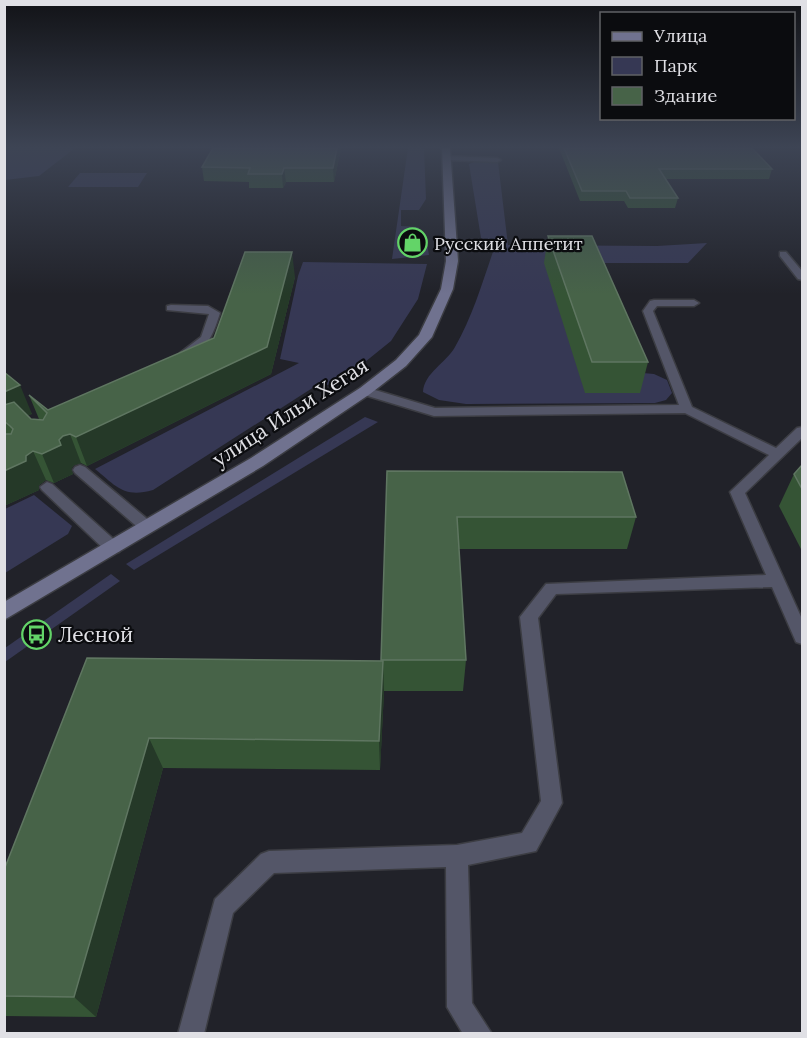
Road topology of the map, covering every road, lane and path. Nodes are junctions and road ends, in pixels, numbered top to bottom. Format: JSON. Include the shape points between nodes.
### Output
{"nodes":[{"id":1,"x":449,"y":196,"type":"edge"},
{"id":2,"x":783,"y":254,"type":"dead end"},
{"id":3,"x":802,"y":277,"type":"edge"},
{"id":4,"x":694,"y":303,"type":"dead end"},
{"id":5,"x":171,"y":308,"type":"dead end"},
{"id":6,"x":172,"y":359,"type":"edge"},
{"id":7,"x":365,"y":391,"type":"junction"},
{"id":8,"x":687,"y":409,"type":"junction"},
{"id":9,"x":800,"y":438,"type":"edge"},
{"id":10,"x":778,"y":454,"type":"junction"},
{"id":11,"x":80,"y":470,"type":"edge"},
{"id":12,"x":47,"y":487,"type":"edge"},
{"id":13,"x":147,"y":527,"type":"junction"},
{"id":14,"x":113,"y":548,"type":"junction"},
{"id":15,"x":777,"y":581,"type":"junction"},
{"id":16,"x":4,"y":612,"type":"edge"},
{"id":17,"x":802,"y":636,"type":"edge"},
{"id":18,"x":457,"y":856,"type":"junction"},
{"id":19,"x":191,"y":1034,"type":"edge"},
{"id":20,"x":479,"y":1034,"type":"edge"}],
"edges":[{"from":1,"to":7,"type":"main road","name":"улица Ильи Хегая","via":[[452,261],[447,289],[425,337],[401,363]]},
{"from":2,"to":3,"type":"lane"},
{"from":4,"to":8,"type":"lane","via":[[654,303],[648,311]]},
{"from":5,"to":6,"type":"lane","via":[[208,309],[215,313],[206,339]]},
{"from":7,"to":8,"type":"lane","via":[[434,412]]},
{"from":7,"to":13,"type":"main road","name":"улица Ильи Хегая","via":[[257,462]]},
{"from":8,"to":10,"type":"lane"},
{"from":9,"to":10,"type":"lane"},
{"from":10,"to":15,"type":"lane","via":[[737,492]]},
{"from":11,"to":13,"type":"lane"},
{"from":12,"to":14,"type":"lane"},
{"from":13,"to":14,"type":"main road","name":"улица Ильи Хегая"},
{"from":14,"to":16,"type":"main road","name":"улица Ильи Хегая"},
{"from":15,"to":17,"type":"lane"},
{"from":15,"to":18,"type":"lane","via":[[552,588],[530,617],[552,803],[528,843]]},
{"from":18,"to":19,"type":"lane","via":[[269,862],[223,907]]},
{"from":18,"to":20,"type":"lane","via":[[460,1007]]}]}
